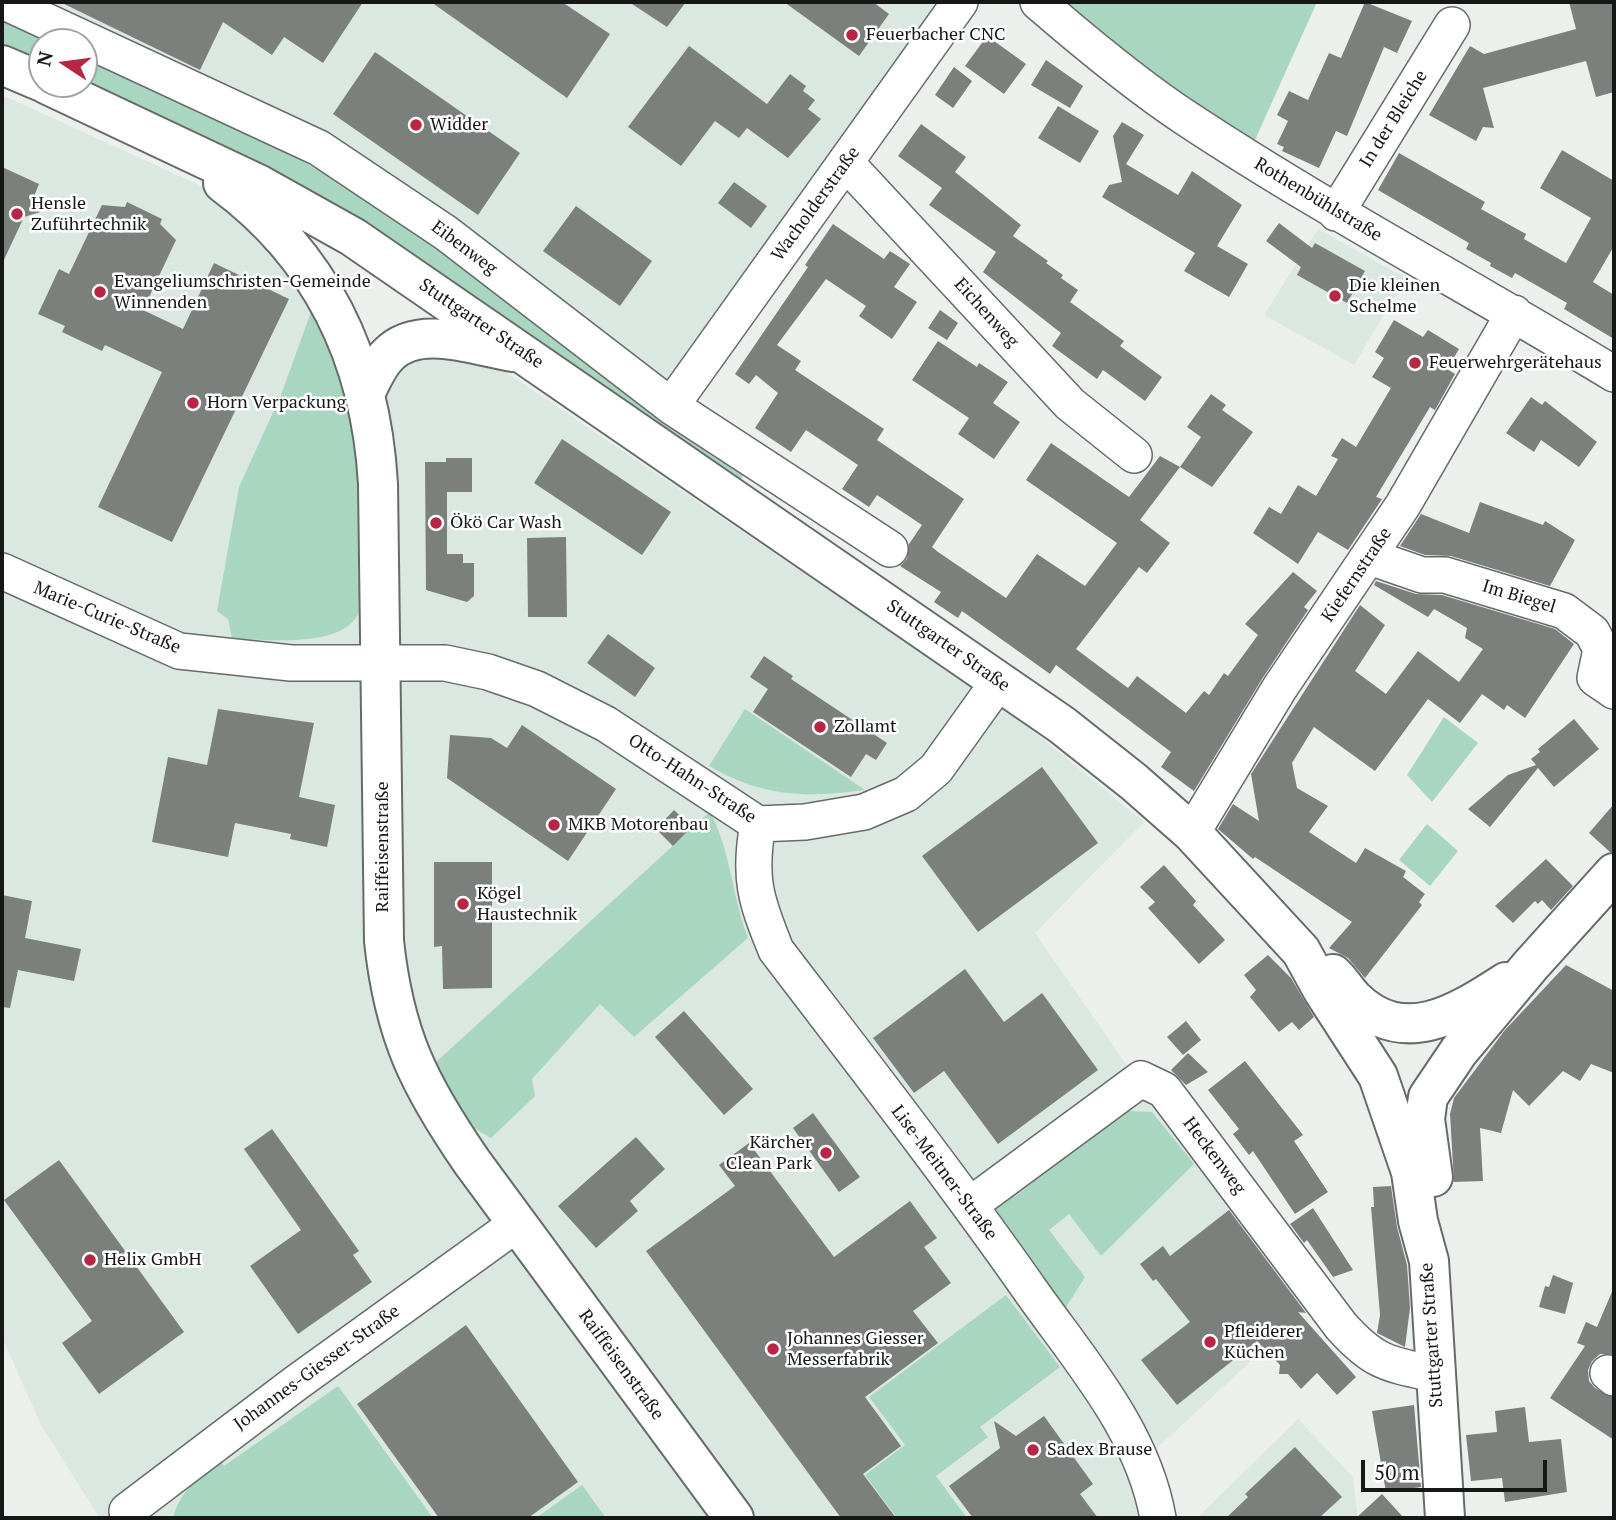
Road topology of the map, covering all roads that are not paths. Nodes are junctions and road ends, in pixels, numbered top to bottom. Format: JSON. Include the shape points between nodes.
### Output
{"nodes":[{"id":1,"x":5,"y":2,"type":"edge"},
{"id":2,"x":960,"y":2,"type":"edge"},
{"id":3,"x":1038,"y":2,"type":"edge"},
{"id":4,"x":1452,"y":25,"type":"dead end"},
{"id":5,"x":2,"y":65,"type":"edge"},
{"id":6,"x":28,"y":76,"type":"edge"},
{"id":7,"x":75,"y":98,"type":"edge"},
{"id":8,"x":171,"y":144,"type":"junction"},
{"id":9,"x":846,"y":163,"type":"junction"},
{"id":10,"x":1336,"y":213,"type":"junction"},
{"id":11,"x":1514,"y":313,"type":"junction"},
{"id":12,"x":525,"y":354,"type":"junction"},
{"id":13,"x":1614,"y":374,"type":"edge"},
{"id":14,"x":366,"y":392,"type":"junction"},
{"id":15,"x":671,"y":406,"type":"junction"},
{"id":16,"x":1134,"y":455,"type":"dead end"},
{"id":17,"x":890,"y":549,"type":"dead end"},
{"id":18,"x":1370,"y":557,"type":"junction"},
{"id":19,"x":2,"y":571,"type":"edge"},
{"id":20,"x":383,"y":661,"type":"junction"},
{"id":21,"x":999,"y":681,"type":"junction"},
{"id":22,"x":1614,"y":691,"type":"edge"},
{"id":23,"x":758,"y":824,"type":"junction"},
{"id":24,"x":1192,"y":833,"type":"junction"},
{"id":25,"x":1614,"y":873,"type":"edge"},
{"id":26,"x":1301,"y":951,"type":"junction"},
{"id":27,"x":1531,"y":965,"type":"junction"},
{"id":28,"x":970,"y":1205,"type":"junction"},
{"id":29,"x":518,"y":1223,"type":"junction"},
{"id":30,"x":1429,"y":1261,"type":"junction"},
{"id":31,"x":1434,"y":1374,"type":"junction"},
{"id":32,"x":132,"y":1518,"type":"edge"},
{"id":33,"x":734,"y":1518,"type":"edge"},
{"id":34,"x":1158,"y":1518,"type":"edge"},
{"id":35,"x":1445,"y":1518,"type":"edge"}],
"edges":[{"from":1,"to":15,"type":"street","name":"Eibenweg","via":[[319,148],[446,233]]},
{"from":2,"to":9,"type":"street","name":"Wacholderstraße"},
{"from":3,"to":10,"type":"street","name":"Rothenbühlstraße","via":[[1186,119]]},
{"from":4,"to":10,"type":"street","name":"In der Bleiche"},
{"from":5,"to":6,"type":"main road","name":"Stuttgarter Straße"},
{"from":7,"to":8,"type":"main road","name":"Stuttgarter Straße"},
{"from":8,"to":12,"type":"main road","name":"Stuttgarter Straße","via":[[260,185],[353,237]]},
{"from":8,"to":14,"type":"main road","name":"Raiffeisenstraße","via":[[243,198],[293,249],[342,325]]},
{"from":9,"to":15,"type":"street","name":"Wacholderstraße"},
{"from":9,"to":16,"type":"street","name":"Eichenweg","via":[[1070,404]]},
{"from":10,"to":11,"type":"street","name":"Rothenbühlstraße"},
{"from":11,"to":13,"type":"street","name":"Rothenbühlstraße"},
{"from":11,"to":18,"type":"street","name":"Kiefernstraße"},
{"from":12,"to":14,"type":"main road","via":[[440,338],[409,341],[389,353]]},
{"from":12,"to":21,"type":"main road","name":"Stuttgarter Straße"},
{"from":14,"to":20,"type":"main road","name":"Raiffeisenstraße","via":[[376,443]]},
{"from":15,"to":17,"type":"street","name":"Eibenweg"},
{"from":18,"to":22,"type":"street","name":"Im Biegel","via":[[1564,611],[1592,632],[1601,649],[1595,678]]},
{"from":18,"to":24,"type":"street","name":"Kiefernstraße","via":[[1279,690]]},
{"from":19,"to":20,"type":"street","name":"Marie-Curie-Straße","via":[[179,651],[291,663]]},
{"from":20,"to":23,"type":"street","name":"Otto-Hahn-Straße","via":[[445,663],[537,689],[606,724]]},
{"from":20,"to":29,"type":"main road","name":"Raiffeisenstraße","via":[[384,941],[389,985],[401,1031],[433,1106]]},
{"from":21,"to":23,"type":"street","name":"Otto-Hahn-Straße","via":[[936,769],[906,794],[864,812]]},
{"from":21,"to":24,"type":"main road","name":"Stuttgarter Straße","via":[[1062,725]]},
{"from":23,"to":28,"type":"street","name":"Lise-Meitner-Straße","via":[[752,860],[756,902],[776,950]]},
{"from":24,"to":26,"type":"main road","name":"Stuttgarter Straße"},
{"from":25,"to":27,"type":"main road"},
{"from":26,"to":27,"type":"main road","via":[[1335,975],[1367,1009],[1405,1026],[1427,1023]]},
{"from":26,"to":30,"type":"main road","name":"Stuttgarter Straße","via":[[1382,1087],[1411,1172]]},
{"from":27,"to":30,"type":"main road","via":[[1459,1051],[1428,1097],[1427,1146],[1441,1211]]},
{"from":28,"to":31,"type":"street","name":"Heckenweg","via":[[1142,1079],[1164,1090],[1361,1348],[1383,1363]]},
{"from":28,"to":34,"type":"street","name":"Lise-Meitner-Straße","via":[[1116,1411],[1139,1458]]},
{"from":29,"to":32,"type":"street","name":"Johannes-Giesser-Straße","via":[[208,1448],[127,1511]]},
{"from":29,"to":33,"type":"main road","name":"Raiffeisenstraße"},
{"from":30,"to":31,"type":"main road","name":"Stuttgarter Straße"},
{"from":31,"to":35,"type":"main road","name":"Stuttgarter Straße"}]}
